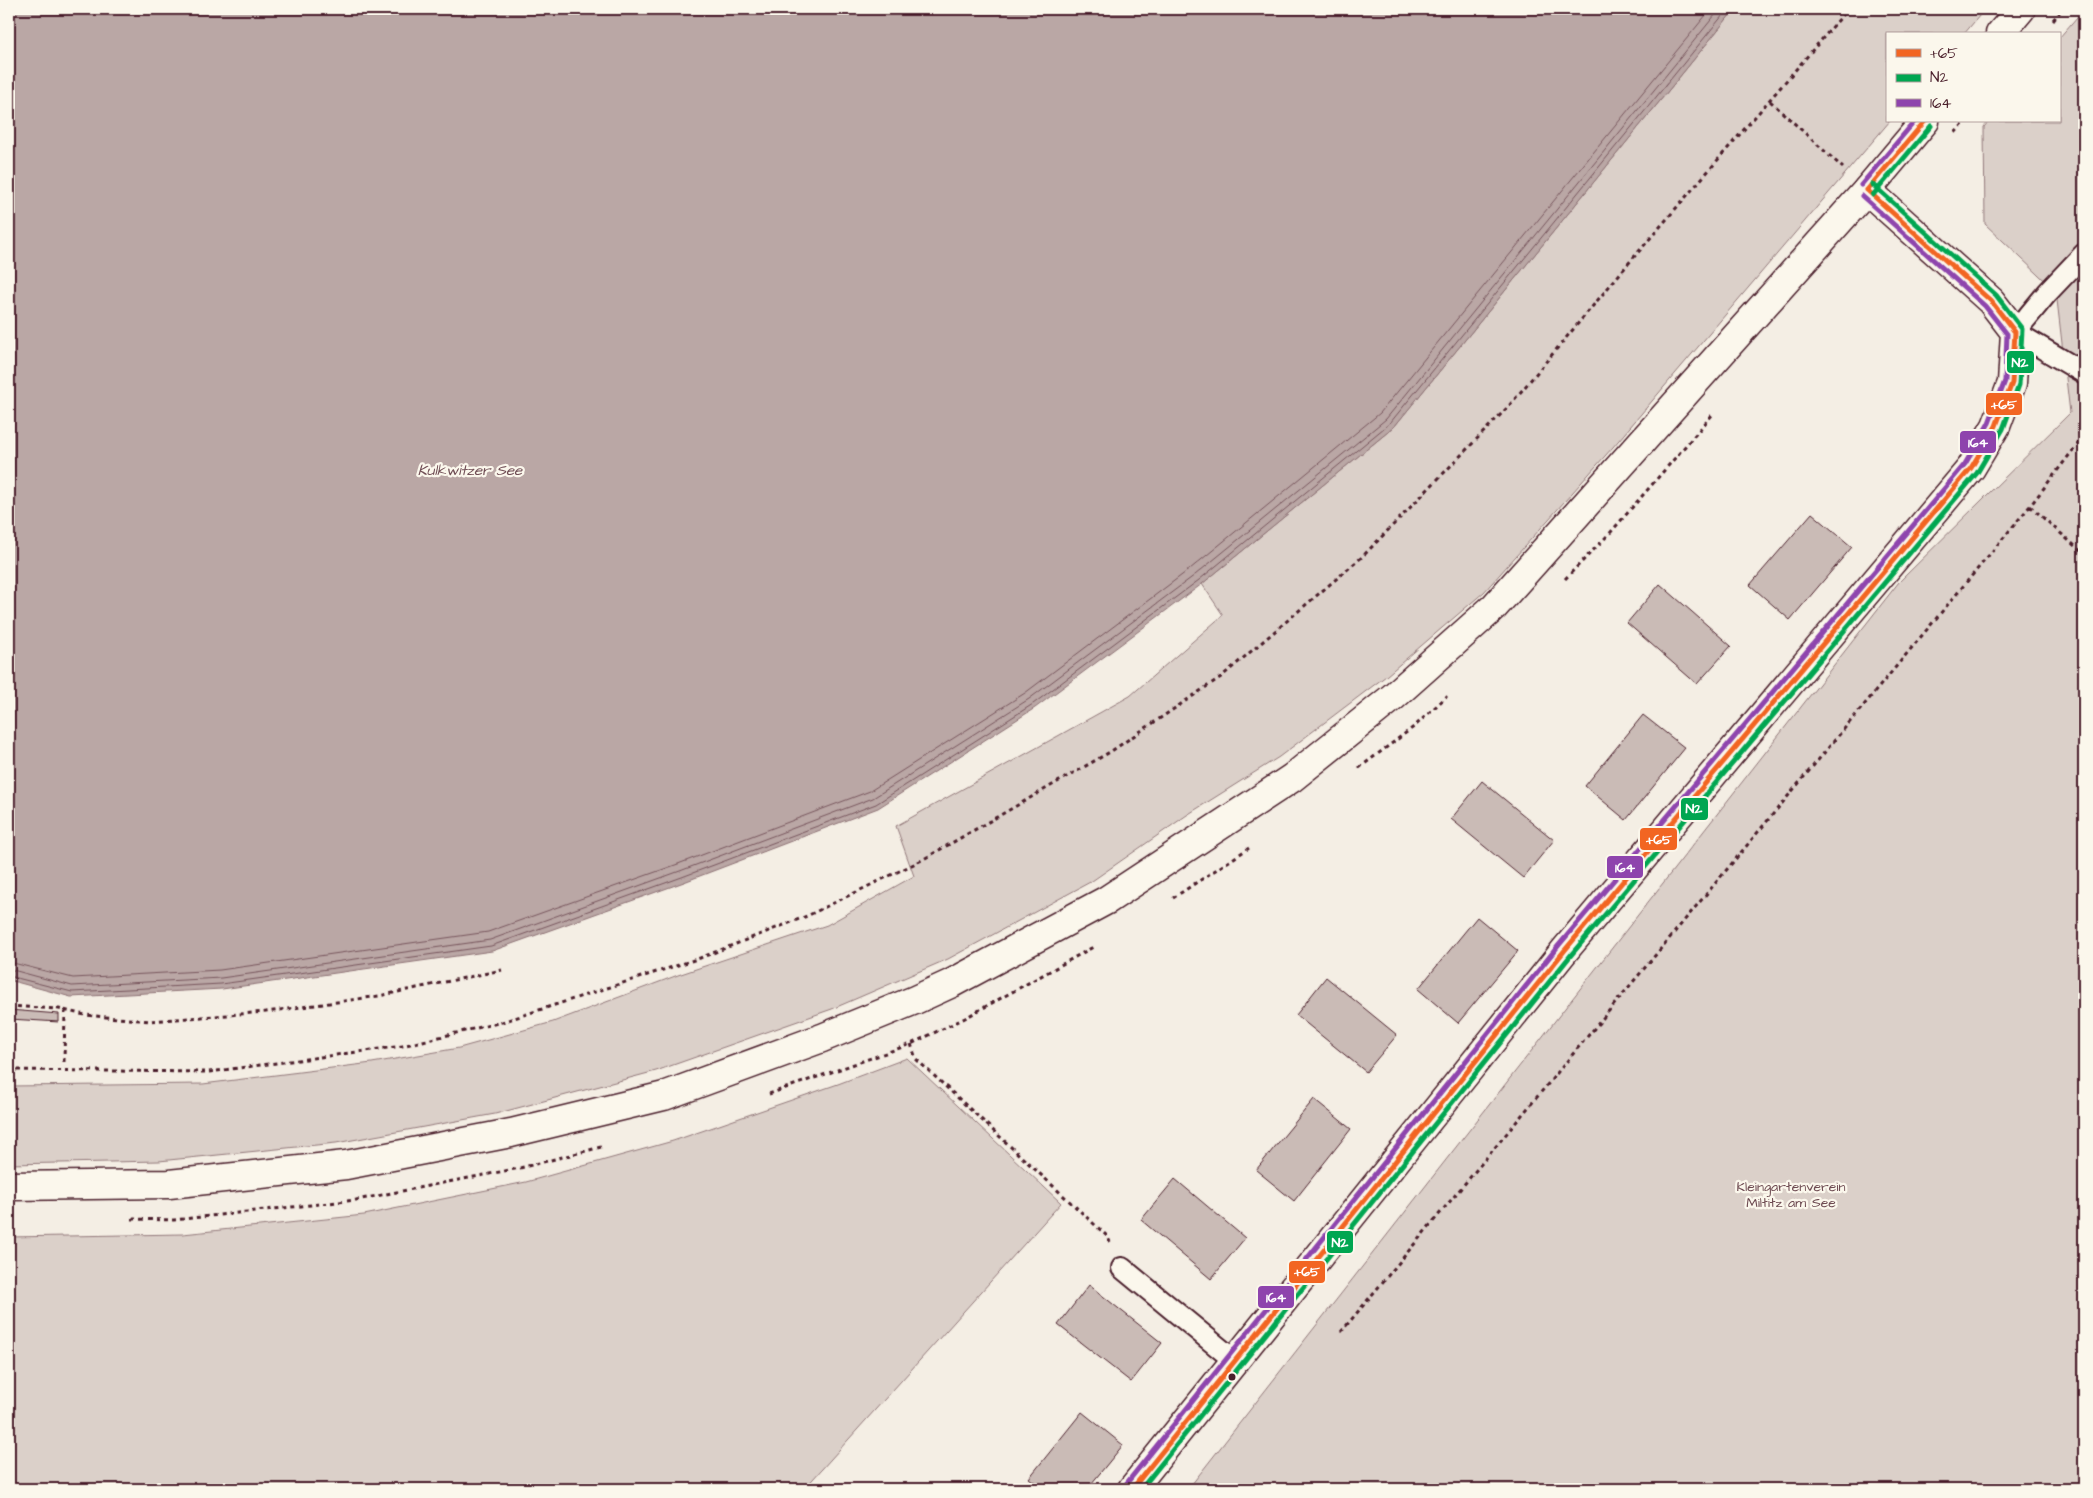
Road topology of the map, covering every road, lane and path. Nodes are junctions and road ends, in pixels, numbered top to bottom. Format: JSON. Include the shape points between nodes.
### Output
{"nodes":[{"id":1,"x":1848,"y":9,"type":"edge"},
{"id":2,"x":2021,"y":9,"type":"edge"},
{"id":3,"x":2002,"y":32,"type":"edge"},
{"id":4,"x":1770,"y":101,"type":"junction"},
{"id":5,"x":1925,"y":122,"type":"edge"},
{"id":6,"x":1965,"y":122,"type":"edge"},
{"id":7,"x":1953,"y":136,"type":"dead end"},
{"id":8,"x":1867,"y":190,"type":"junction"},
{"id":9,"x":2084,"y":254,"type":"edge"},
{"id":10,"x":2015,"y":332,"type":"junction"},
{"id":11,"x":2084,"y":373,"type":"edge"},
{"id":12,"x":1715,"y":412,"type":"dead end"},
{"id":13,"x":2084,"y":436,"type":"edge"},
{"id":14,"x":2030,"y":506,"type":"junction"},
{"id":15,"x":2084,"y":554,"type":"edge"},
{"id":16,"x":1564,"y":580,"type":"dead end"},
{"id":17,"x":1449,"y":693,"type":"dead end"},
{"id":18,"x":1356,"y":771,"type":"dead end"},
{"id":19,"x":1256,"y":843,"type":"dead end"},
{"id":20,"x":1170,"y":900,"type":"dead end"},
{"id":21,"x":1096,"y":945,"type":"dead end"},
{"id":22,"x":502,"y":970,"type":"dead end"},
{"id":23,"x":9,"y":1006,"type":"edge"},
{"id":24,"x":65,"y":1010,"type":"junction"},
{"id":25,"x":910,"y":1044,"type":"junction"},
{"id":26,"x":64,"y":1062,"type":"dead end"},
{"id":27,"x":9,"y":1070,"type":"edge"},
{"id":28,"x":768,"y":1095,"type":"dead end"},
{"id":29,"x":602,"y":1147,"type":"dead end"},
{"id":30,"x":9,"y":1186,"type":"edge"},
{"id":31,"x":125,"y":1219,"type":"dead end"},
{"id":32,"x":1122,"y":1268,"type":"joint"},
{"id":33,"x":1340,"y":1332,"type":"dead end"},
{"id":34,"x":1235,"y":1361,"type":"junction"},
{"id":35,"x":1132,"y":1489,"type":"edge"}],
"edges":[{"from":1,"to":4,"type":"path"},
{"from":2,"to":3,"type":"main road"},
{"from":4,"to":8,"type":"path"},
{"from":4,"to":27,"type":"path","via":[[1508,407],[1362,556],[1221,677],[1110,752],[922,860],[807,916],[700,958],[502,1022],[402,1046],[208,1072]]},
{"from":5,"to":8,"type":"main road"},
{"from":6,"to":7,"type":"path"},
{"from":8,"to":10,"type":"main road","via":[[1991,301]]},
{"from":8,"to":30,"type":"main road","via":[[1494,607],[1393,697],[1292,778],[1107,900],[1055,928],[915,1000],[822,1038],[654,1098],[511,1133],[346,1165],[169,1184]]},
{"from":9,"to":10,"type":"lane"},
{"from":10,"to":11,"type":"lane"},
{"from":10,"to":34,"type":"main road","via":[[2012,383],[1996,426],[1971,468],[1565,950]]},
{"from":12,"to":16,"type":"path","via":[[1611,532]]},
{"from":13,"to":14,"type":"path"},
{"from":14,"to":15,"type":"path"},
{"from":14,"to":33,"type":"path"},
{"from":17,"to":18,"type":"path","via":[[1415,726]]},
{"from":19,"to":20,"type":"path"},
{"from":21,"to":25,"type":"path","via":[[965,1018]]},
{"from":22,"to":24,"type":"path","via":[[379,996],[266,1012],[150,1021]]},
{"from":23,"to":24,"type":"path"},
{"from":24,"to":26,"type":"path"},
{"from":25,"to":28,"type":"path"},
{"from":25,"to":32,"type":"path","via":[[916,1059],[1107,1236]]},
{"from":29,"to":31,"type":"path","via":[[520,1168],[356,1200],[174,1220]]},
{"from":32,"to":34,"type":"lane"},
{"from":34,"to":35,"type":"main road"}]}
